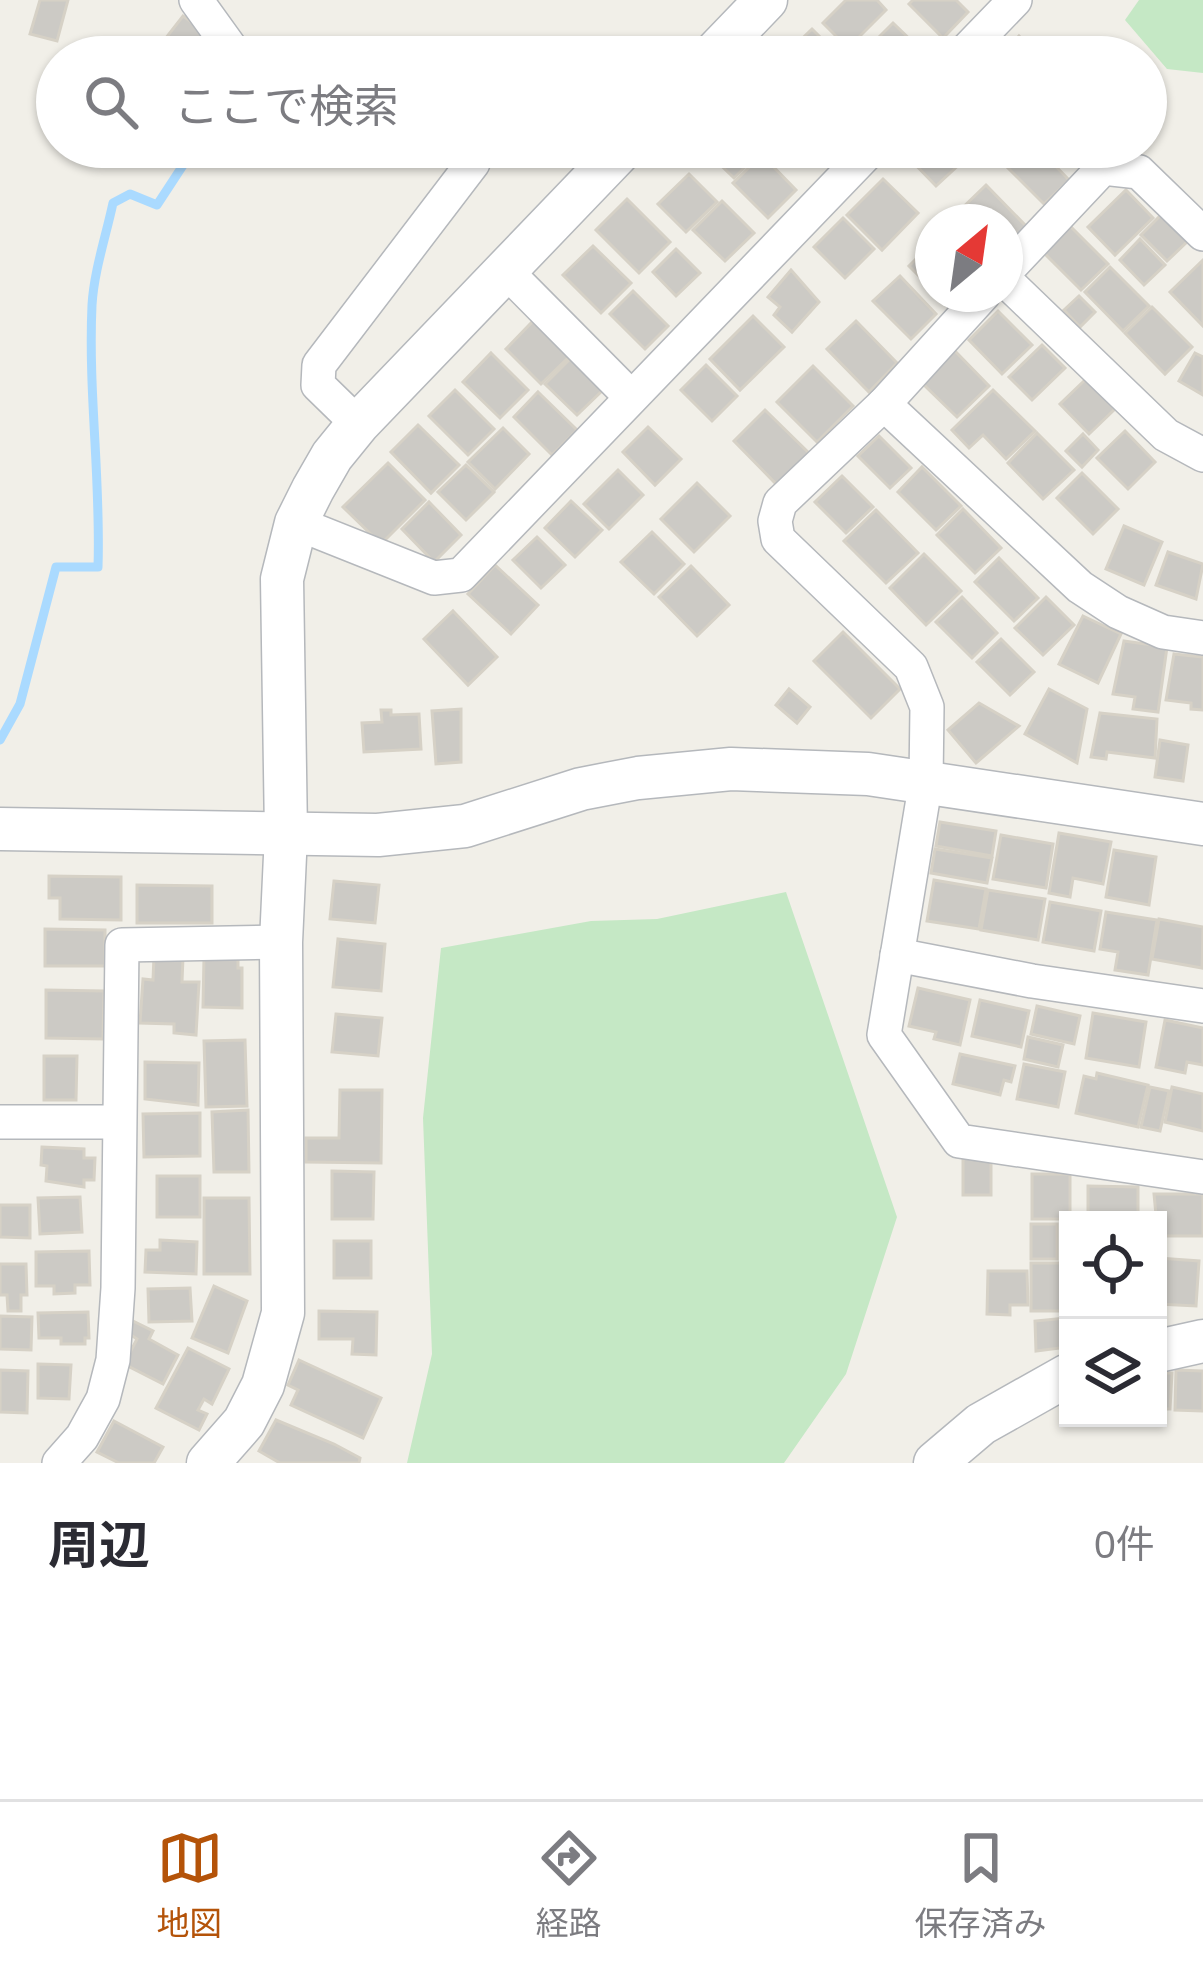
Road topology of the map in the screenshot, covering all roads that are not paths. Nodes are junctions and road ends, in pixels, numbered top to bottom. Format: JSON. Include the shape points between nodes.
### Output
{"nodes":[{"id":1,"x":196,"y":0,"type":"edge"},
{"id":2,"x":766,"y":0,"type":"edge"},
{"id":3,"x":1016,"y":0,"type":"edge"},
{"id":4,"x":222,"y":36,"type":"edge"},
{"id":5,"x":731,"y":36,"type":"edge"},
{"id":6,"x":981,"y":36,"type":"edge"},
{"id":7,"x":469,"y":168,"type":"edge"},
{"id":8,"x":604,"y":168,"type":"edge"},
{"id":9,"x":853,"y":168,"type":"edge"},
{"id":10,"x":1203,"y":234,"type":"edge"},
{"id":11,"x":1023,"y":256,"type":"edge"},
{"id":12,"x":505,"y":270,"type":"junction"},
{"id":13,"x":1023,"y":294,"type":"edge"},
{"id":14,"x":968,"y":312,"type":"edge"},
{"id":15,"x":631,"y":397,"type":"junction"},
{"id":16,"x":884,"y":404,"type":"junction"},
{"id":17,"x":358,"y":424,"type":"junction"},
{"id":18,"x":1203,"y":455,"type":"edge"},
{"id":19,"x":296,"y":523,"type":"junction"},
{"id":20,"x":1203,"y":638,"type":"edge"},
{"id":21,"x":926,"y":781,"type":"junction"},
{"id":22,"x":1203,"y":824,"type":"edge"},
{"id":23,"x":0,"y":829,"type":"edge"},
{"id":24,"x":286,"y":834,"type":"junction"},
{"id":25,"x":281,"y":942,"type":"junction"},
{"id":26,"x":897,"y":956,"type":"junction"},
{"id":27,"x":1203,"y":1006,"type":"edge"},
{"id":28,"x":0,"y":1122,"type":"edge"},
{"id":29,"x":117,"y":1122,"type":"junction"},
{"id":30,"x":1203,"y":1178,"type":"edge"},
{"id":31,"x":1203,"y":1341,"type":"edge"},
{"id":32,"x":1167,"y":1349,"type":"edge"},
{"id":33,"x":1059,"y":1380,"type":"edge"},
{"id":34,"x":59,"y":1463,"type":"edge"},
{"id":35,"x":208,"y":1463,"type":"edge"},
{"id":36,"x":935,"y":1463,"type":"edge"}],
"edges":[{"from":1,"to":4,"type":"street"},
{"from":2,"to":5,"type":"street"},
{"from":3,"to":6,"type":"street"},
{"from":7,"to":17,"type":"street","via":[[319,365],[318,385]]},
{"from":8,"to":12,"type":"street"},
{"from":9,"to":15,"type":"street"},
{"from":10,"to":11,"type":"street","via":[[1139,172],[1103,168]]},
{"from":12,"to":15,"type":"street"},
{"from":12,"to":17,"type":"street"},
{"from":13,"to":18,"type":"street","via":[[1166,435]]},
{"from":14,"to":16,"type":"street"},
{"from":15,"to":19,"type":"street","via":[[461,574],[434,578]]},
{"from":16,"to":20,"type":"street","via":[[1080,587],[1163,632]]},
{"from":16,"to":21,"type":"street","via":[[780,503],[775,521],[778,539],[910,667],[927,707]]},
{"from":17,"to":19,"type":"street"},
{"from":19,"to":24,"type":"street","via":[[282,579]]},
{"from":21,"to":22,"type":"street"},
{"from":21,"to":24,"type":"street","via":[[731,769],[580,789],[465,826]]},
{"from":21,"to":26,"type":"street"},
{"from":23,"to":24,"type":"street"},
{"from":24,"to":25,"type":"street"},
{"from":25,"to":29,"type":"street","via":[[122,945]]},
{"from":25,"to":35,"type":"street","via":[[283,1312],[263,1385]]},
{"from":26,"to":27,"type":"street"},
{"from":26,"to":30,"type":"street","via":[[884,1035],[959,1142]]},
{"from":28,"to":29,"type":"street"},
{"from":29,"to":34,"type":"street","via":[[112,1360],[103,1399]]},
{"from":31,"to":32,"type":"street"},
{"from":33,"to":36,"type":"street","via":[[981,1424]]}]}
